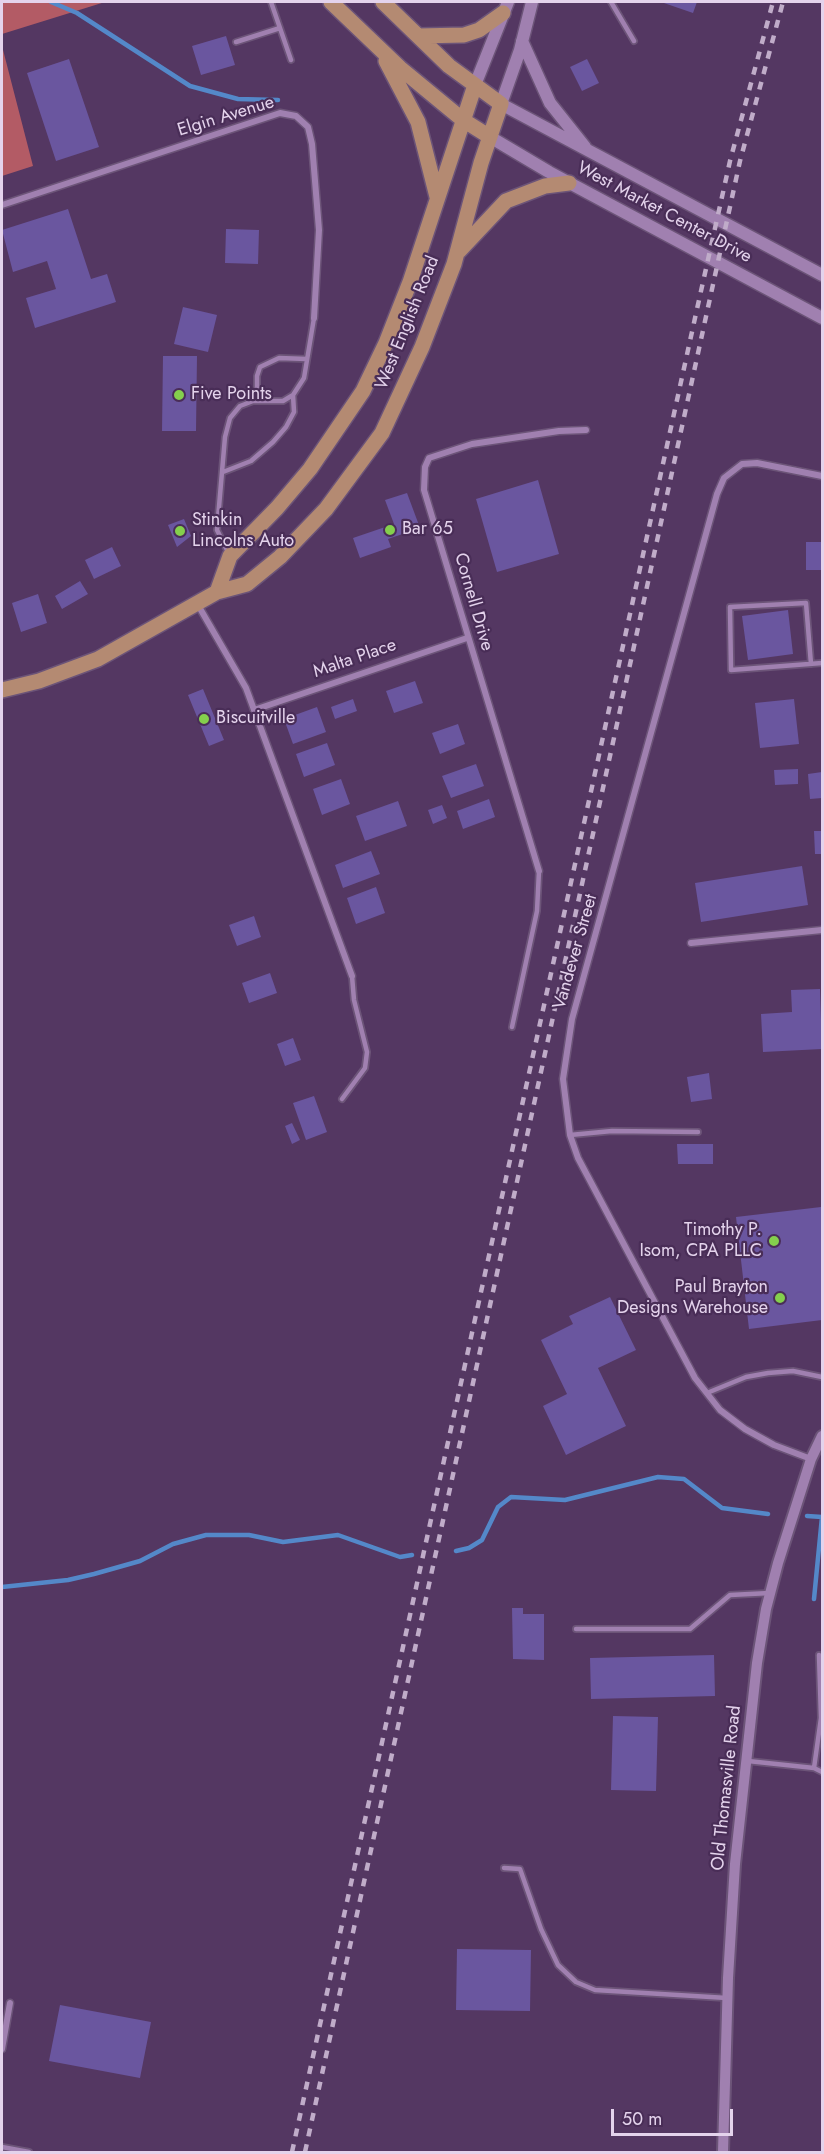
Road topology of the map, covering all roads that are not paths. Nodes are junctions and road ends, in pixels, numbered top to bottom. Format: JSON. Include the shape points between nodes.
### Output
{"nodes":[{"id":1,"x":271,"y":2,"type":"edge"},
{"id":2,"x":331,"y":2,"type":"edge"},
{"id":3,"x":383,"y":2,"type":"edge"},
{"id":4,"x":532,"y":2,"type":"edge"},
{"id":5,"x":611,"y":2,"type":"edge"},
{"id":6,"x":506,"y":7,"type":"edge"},
{"id":7,"x":280,"y":28,"type":"junction"},
{"id":8,"x":417,"y":36,"type":"junction"},
{"id":9,"x":522,"y":41,"type":"junction"},
{"id":10,"x":634,"y":41,"type":"dead end"},
{"id":11,"x":236,"y":42,"type":"dead end"},
{"id":12,"x":379,"y":48,"type":"junction"},
{"id":13,"x":291,"y":60,"type":"dead end"},
{"id":14,"x":474,"y":85,"type":"junction"},
{"id":15,"x":501,"y":104,"type":"junction"},
{"id":16,"x":463,"y":120,"type":"junction"},
{"id":17,"x":490,"y":137,"type":"junction"},
{"id":18,"x":588,"y":151,"type":"junction"},
{"id":19,"x":569,"y":183,"type":"junction"},
{"id":20,"x":437,"y":198,"type":"junction"},
{"id":21,"x":2,"y":205,"type":"edge"},
{"id":22,"x":457,"y":253,"type":"junction"},
{"id":23,"x":822,"y":275,"type":"edge"},
{"id":24,"x":314,"y":318,"type":"joint"},
{"id":25,"x":822,"y":318,"type":"edge"},
{"id":26,"x":307,"y":359,"type":"junction"},
{"id":27,"x":293,"y":395,"type":"junction"},
{"id":28,"x":257,"y":401,"type":"junction"},
{"id":29,"x":585,"y":430,"type":"dead end"},
{"id":30,"x":223,"y":472,"type":"junction"},
{"id":31,"x":822,"y":476,"type":"edge"},
{"id":32,"x":230,"y":556,"type":"junction"},
{"id":33,"x":217,"y":592,"type":"junction"},
{"id":34,"x":198,"y":604,"type":"junction"},
{"id":35,"x":467,"y":638,"type":"junction"},
{"id":36,"x":822,"y":663,"type":"edge"},
{"id":37,"x":811,"y":664,"type":"junction"},
{"id":38,"x":2,"y":690,"type":"edge"},
{"id":39,"x":254,"y":710,"type":"junction"},
{"id":40,"x":539,"y":871,"type":"joint"},
{"id":41,"x":822,"y":930,"type":"edge"},
{"id":42,"x":691,"y":943,"type":"dead end"},
{"id":43,"x":352,"y":976,"type":"joint"},
{"id":44,"x":512,"y":1027,"type":"dead end"},
{"id":45,"x":342,"y":1099,"type":"dead end"},
{"id":46,"x":698,"y":1132,"type":"dead end"},
{"id":47,"x":570,"y":1135,"type":"junction"},
{"id":48,"x":822,"y":1377,"type":"edge"},
{"id":49,"x":707,"y":1393,"type":"junction"},
{"id":50,"x":822,"y":1436,"type":"edge"},
{"id":51,"x":811,"y":1459,"type":"junction"},
{"id":52,"x":770,"y":1593,"type":"junction"},
{"id":53,"x":576,"y":1629,"type":"dead end"},
{"id":54,"x":819,"y":1655,"type":"dead end"},
{"id":55,"x":745,"y":1760,"type":"junction"},
{"id":56,"x":814,"y":1768,"type":"junction"},
{"id":57,"x":822,"y":1772,"type":"edge"},
{"id":58,"x":504,"y":1868,"type":"dead end"},
{"id":59,"x":727,"y":1998,"type":"junction"},
{"id":60,"x":10,"y":2003,"type":"dead end"},
{"id":61,"x":2,"y":2049,"type":"edge"},
{"id":62,"x":2,"y":2147,"type":"edge"},
{"id":63,"x":29,"y":2152,"type":"edge"},
{"id":64,"x":723,"y":2152,"type":"edge"}],
"edges":[{"from":1,"to":7,"type":"lane"},
{"from":2,"to":12,"type":"main road"},
{"from":3,"to":8,"type":"main road"},
{"from":4,"to":9,"type":"main road","name":"West English Road"},
{"from":5,"to":10,"type":"lane"},
{"from":6,"to":8,"type":"main road","via":[[479,30],[464,35]]},
{"from":6,"to":14,"type":"main road","name":"West English Road"},
{"from":7,"to":11,"type":"lane"},
{"from":7,"to":13,"type":"lane"},
{"from":8,"to":14,"type":"main road"},
{"from":9,"to":15,"type":"main road","name":"West English Road"},
{"from":9,"to":18,"type":"main road","via":[[550,103]]},
{"from":12,"to":16,"type":"main road"},
{"from":12,"to":20,"type":"main road","via":[[418,122]]},
{"from":14,"to":15,"type":"main road"},
{"from":14,"to":16,"type":"main road","name":"West English Road"},
{"from":15,"to":17,"type":"main road","name":"West English Road"},
{"from":15,"to":18,"type":"main road","name":"West Market Center Drive"},
{"from":16,"to":17,"type":"main road"},
{"from":16,"to":20,"type":"main road","name":"West English Road"},
{"from":17,"to":19,"type":"main road","name":"West Market Center Drive"},
{"from":17,"to":22,"type":"main road","name":"West English Road"},
{"from":18,"to":23,"type":"main road","name":"West Market Center Drive"},
{"from":19,"to":22,"type":"main road","via":[[545,186],[506,201]]},
{"from":19,"to":25,"type":"main road","name":"West Market Center Drive"},
{"from":20,"to":32,"type":"main road","name":"West English Road","via":[[387,344],[363,391],[310,468]]},
{"from":21,"to":24,"type":"street","name":"Elgin Avenue","via":[[280,113],[296,116],[308,127],[315,176],[319,230]]},
{"from":22,"to":33,"type":"main road","name":"West English Road","via":[[422,347],[382,433],[370,450],[326,509],[280,557],[247,584]]},
{"from":24,"to":26,"type":"lane"},
{"from":26,"to":27,"type":"lane","via":[[304,378]]},
{"from":26,"to":28,"type":"lane","via":[[279,358],[260,367]]},
{"from":27,"to":28,"type":"lane","via":[[283,401]]},
{"from":27,"to":30,"type":"lane","via":[[294,412],[286,428],[251,461]]},
{"from":28,"to":30,"type":"lane","via":[[240,406],[230,418]]},
{"from":29,"to":35,"type":"street","name":"Cornell Drive","via":[[472,444],[429,458],[424,490]]},
{"from":30,"to":32,"type":"lane","via":[[218,530]]},
{"from":31,"to":47,"type":"street","name":"Vandever Street","via":[[757,463],[742,464],[724,478],[717,494],[565,1050],[563,1079]]},
{"from":32,"to":33,"type":"main road","name":"West English Road"},
{"from":33,"to":34,"type":"main road","name":"West English Road"},
{"from":34,"to":38,"type":"main road","name":"West English Road","via":[[98,659]]},
{"from":34,"to":39,"type":"street","via":[[246,688]]},
{"from":35,"to":39,"type":"street","name":"Malta Place"},
{"from":35,"to":40,"type":"street","name":"Cornell Drive"},
{"from":36,"to":37,"type":"lane"},
{"from":37,"to":37,"type":"lane","via":[[731,670],[730,607],[806,603]]},
{"from":39,"to":43,"type":"street"},
{"from":40,"to":44,"type":"lane","via":[[537,911]]},
{"from":41,"to":42,"type":"street"},
{"from":43,"to":45,"type":"lane","via":[[367,1052],[365,1068]]},
{"from":46,"to":47,"type":"lane","via":[[612,1131]]},
{"from":47,"to":49,"type":"street","name":"Vandever Street","via":[[590,1181],[695,1378]]},
{"from":48,"to":49,"type":"lane","via":[[793,1371],[768,1373],[746,1377]]},
{"from":49,"to":51,"type":"street","name":"Vandever Street","via":[[720,1410],[745,1429]]},
{"from":50,"to":51,"type":"street","name":"Old Thomasville Road"},
{"from":51,"to":52,"type":"street","name":"Old Thomasville Road"},
{"from":52,"to":53,"type":"lane","via":[[730,1595],[690,1629]]},
{"from":52,"to":55,"type":"street","name":"Old Thomasville Road"},
{"from":54,"to":56,"type":"lane","via":[[821,1718]]},
{"from":55,"to":56,"type":"lane"},
{"from":55,"to":59,"type":"street","name":"Old Thomasville Road"},
{"from":56,"to":57,"type":"lane"},
{"from":58,"to":59,"type":"lane","via":[[520,1869],[558,1965],[576,1982],[595,1990]]},
{"from":59,"to":64,"type":"street","name":"Old Thomasville Road"},
{"from":60,"to":61,"type":"street"},
{"from":62,"to":63,"type":"lane"}]}
